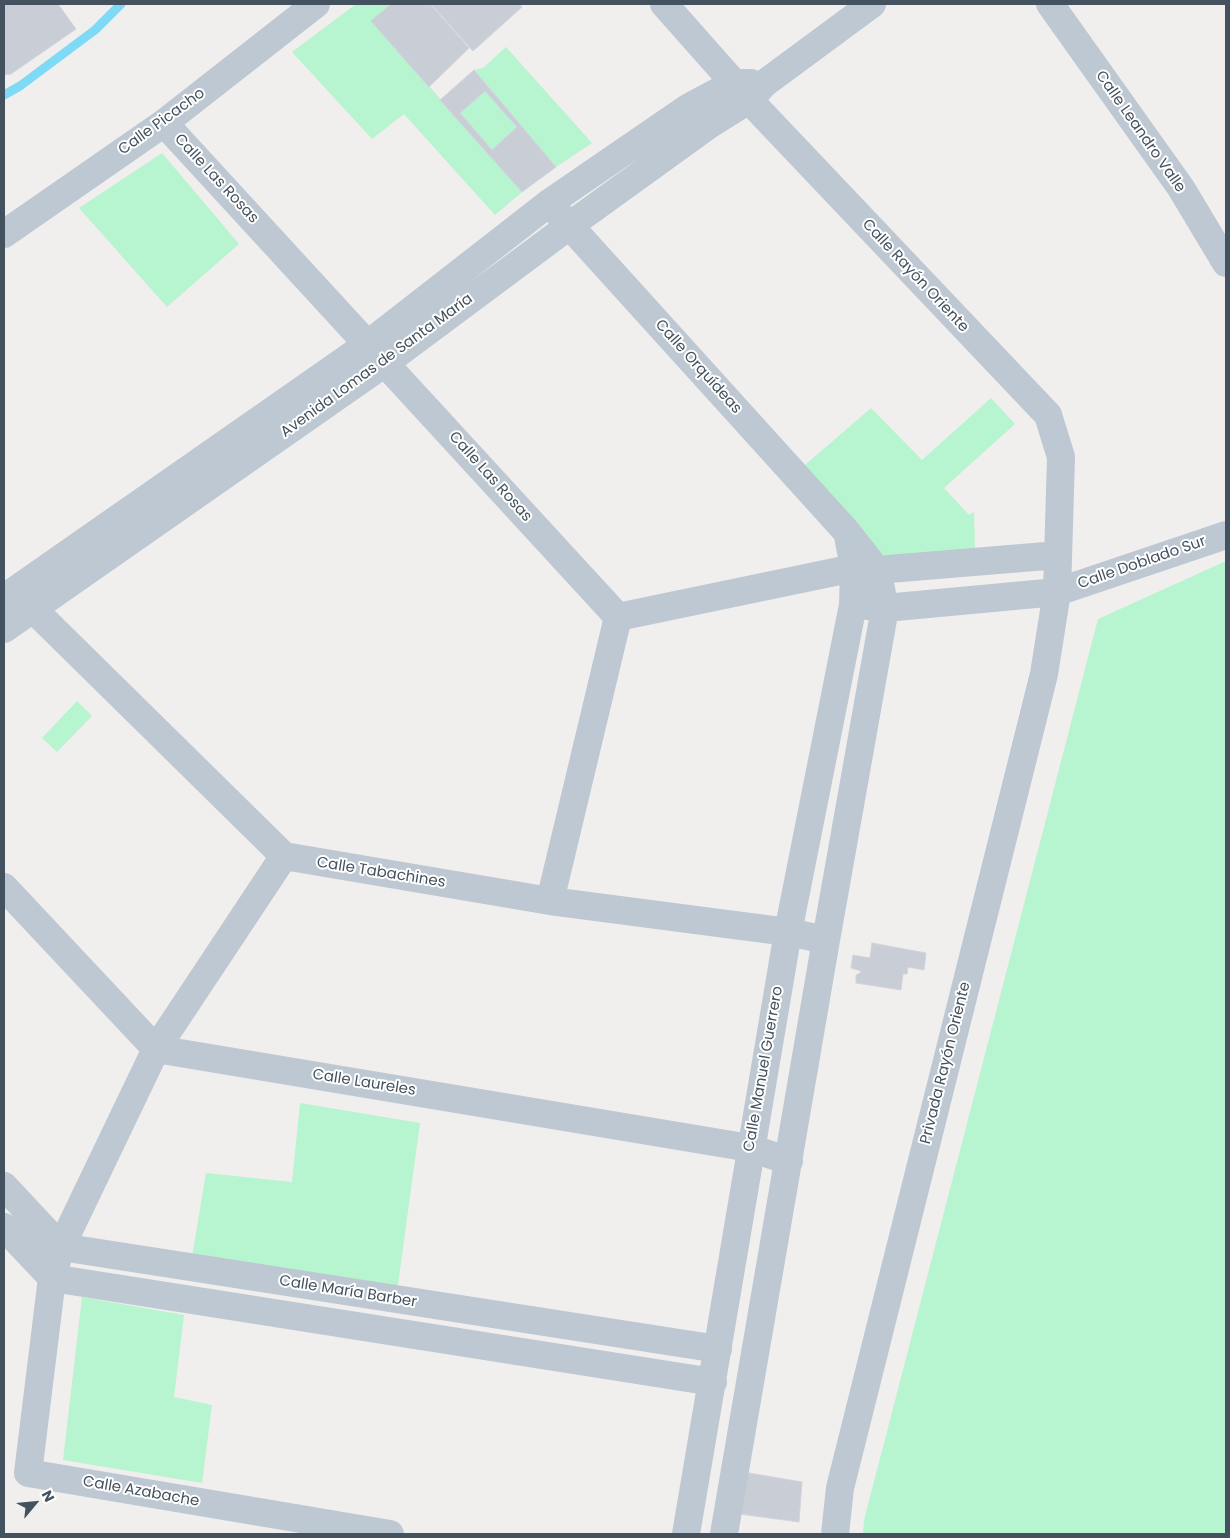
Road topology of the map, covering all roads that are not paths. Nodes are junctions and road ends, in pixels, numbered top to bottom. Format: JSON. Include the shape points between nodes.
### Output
{"nodes":[{"id":1,"x":316,"y":4,"type":"edge"},
{"id":2,"x":664,"y":4,"type":"edge"},
{"id":3,"x":872,"y":4,"type":"edge"},
{"id":4,"x":1050,"y":4,"type":"edge"},
{"id":5,"x":749,"y":88,"type":"junction"},
{"id":6,"x":164,"y":122,"type":"junction"},
{"id":7,"x":549,"y":203,"type":"junction"},
{"id":8,"x":569,"y":226,"type":"junction"},
{"id":9,"x":4,"y":234,"type":"edge"},
{"id":10,"x":1226,"y":263,"type":"edge"},
{"id":11,"x":377,"y":353,"type":"junction"},
{"id":12,"x":1226,"y":535,"type":"edge"},
{"id":13,"x":1058,"y":555,"type":"junction"},
{"id":14,"x":865,"y":569,"type":"junction"},
{"id":15,"x":1057,"y":592,"type":"junction"},
{"id":16,"x":4,"y":598,"type":"edge"},
{"id":17,"x":853,"y":605,"type":"junction"},
{"id":18,"x":886,"y":608,"type":"junction"},
{"id":19,"x":33,"y":609,"type":"junction"},
{"id":20,"x":618,"y":617,"type":"junction"},
{"id":21,"x":4,"y":629,"type":"edge"},
{"id":22,"x":284,"y":856,"type":"junction"},
{"id":23,"x":4,"y":887,"type":"edge"},
{"id":24,"x":550,"y":901,"type":"junction"},
{"id":25,"x":788,"y":932,"type":"junction"},
{"id":26,"x":826,"y":940,"type":"junction"},
{"id":27,"x":156,"y":1049,"type":"junction"},
{"id":28,"x":750,"y":1148,"type":"junction"},
{"id":29,"x":789,"y":1161,"type":"junction"},
{"id":30,"x":4,"y":1186,"type":"edge"},
{"id":31,"x":4,"y":1227,"type":"edge"},
{"id":32,"x":60,"y":1247,"type":"junction"},
{"id":33,"x":52,"y":1278,"type":"junction"},
{"id":34,"x":718,"y":1349,"type":"junction"},
{"id":35,"x":713,"y":1382,"type":"junction"},
{"id":36,"x":390,"y":1534,"type":"edge"},
{"id":37,"x":686,"y":1534,"type":"edge"},
{"id":38,"x":724,"y":1534,"type":"edge"},
{"id":39,"x":835,"y":1534,"type":"edge"}],
"edges":[{"from":1,"to":6,"type":"street","name":"Calle Picacho"},
{"from":2,"to":5,"type":"street","name":"Calle Rayón Oriente"},
{"from":3,"to":5,"type":"street"},
{"from":4,"to":10,"type":"street","name":"Calle Leandro Valle","via":[[1181,188]]},
{"from":5,"to":7,"type":"street","name":"Avenida Lomas de Santa María","via":[[689,107]]},
{"from":5,"to":8,"type":"street","name":"Avenida Lomas de Santa María","via":[[709,125]]},
{"from":5,"to":13,"type":"street","name":"Calle Rayón Oriente","via":[[1048,415],[1061,457]]},
{"from":6,"to":9,"type":"street","name":"Calle Picacho"},
{"from":6,"to":11,"type":"street","name":"Calle Las Rosas"},
{"from":7,"to":8,"type":"street","name":"Calle Orquídeas"},
{"from":7,"to":11,"type":"street","name":"Avenida Lomas de Santa María"},
{"from":8,"to":11,"type":"street","name":"Avenida Lomas de Santa María"},
{"from":8,"to":14,"type":"street","name":"Calle Orquídeas","via":[[846,531]]},
{"from":11,"to":16,"type":"street","name":"Avenida Lomas de Santa María"},
{"from":11,"to":19,"type":"street","name":"Avenida Lomas de Santa María"},
{"from":11,"to":20,"type":"street","name":"Calle Las Rosas"},
{"from":12,"to":15,"type":"street","name":"Calle Doblado Sur"},
{"from":13,"to":14,"type":"street"},
{"from":13,"to":15,"type":"street","name":"Calle Rayón Oriente"},
{"from":14,"to":17,"type":"street","name":"Calle Manuel Guerrero"},
{"from":14,"to":18,"type":"street"},
{"from":14,"to":20,"type":"street"},
{"from":15,"to":18,"type":"street"},
{"from":15,"to":39,"type":"street","name":"Privada Rayón Oriente","via":[[1044,674],[840,1488]]},
{"from":17,"to":18,"type":"street"},
{"from":17,"to":25,"type":"street","name":"Calle Manuel Guerrero"},
{"from":18,"to":26,"type":"street"},
{"from":19,"to":21,"type":"street","name":"Avenida Lomas de Santa María"},
{"from":19,"to":22,"type":"street"},
{"from":20,"to":24,"type":"street"},
{"from":22,"to":24,"type":"street","name":"Calle Tabachines"},
{"from":22,"to":27,"type":"street"},
{"from":23,"to":27,"type":"street"},
{"from":24,"to":25,"type":"street","name":"Calle Tabachines"},
{"from":25,"to":26,"type":"street","name":"Calle Tabachines"},
{"from":25,"to":28,"type":"street","name":"Calle Manuel Guerrero"},
{"from":26,"to":29,"type":"street"},
{"from":27,"to":28,"type":"street","name":"Calle Laureles"},
{"from":27,"to":32,"type":"street"},
{"from":28,"to":29,"type":"street","name":"Calle Laureles"},
{"from":28,"to":34,"type":"street","name":"Calle Manuel Guerrero"},
{"from":29,"to":38,"type":"street"},
{"from":30,"to":32,"type":"street"},
{"from":31,"to":33,"type":"street"},
{"from":32,"to":33,"type":"street"},
{"from":32,"to":34,"type":"street","name":"Calle María Barber"},
{"from":33,"to":35,"type":"street"},
{"from":33,"to":36,"type":"street","name":"Calle Azabache","via":[[28,1473]]},
{"from":34,"to":35,"type":"street","name":"Calle Manuel Guerrero"},
{"from":35,"to":37,"type":"street","name":"Calle Manuel Guerrero"}]}
